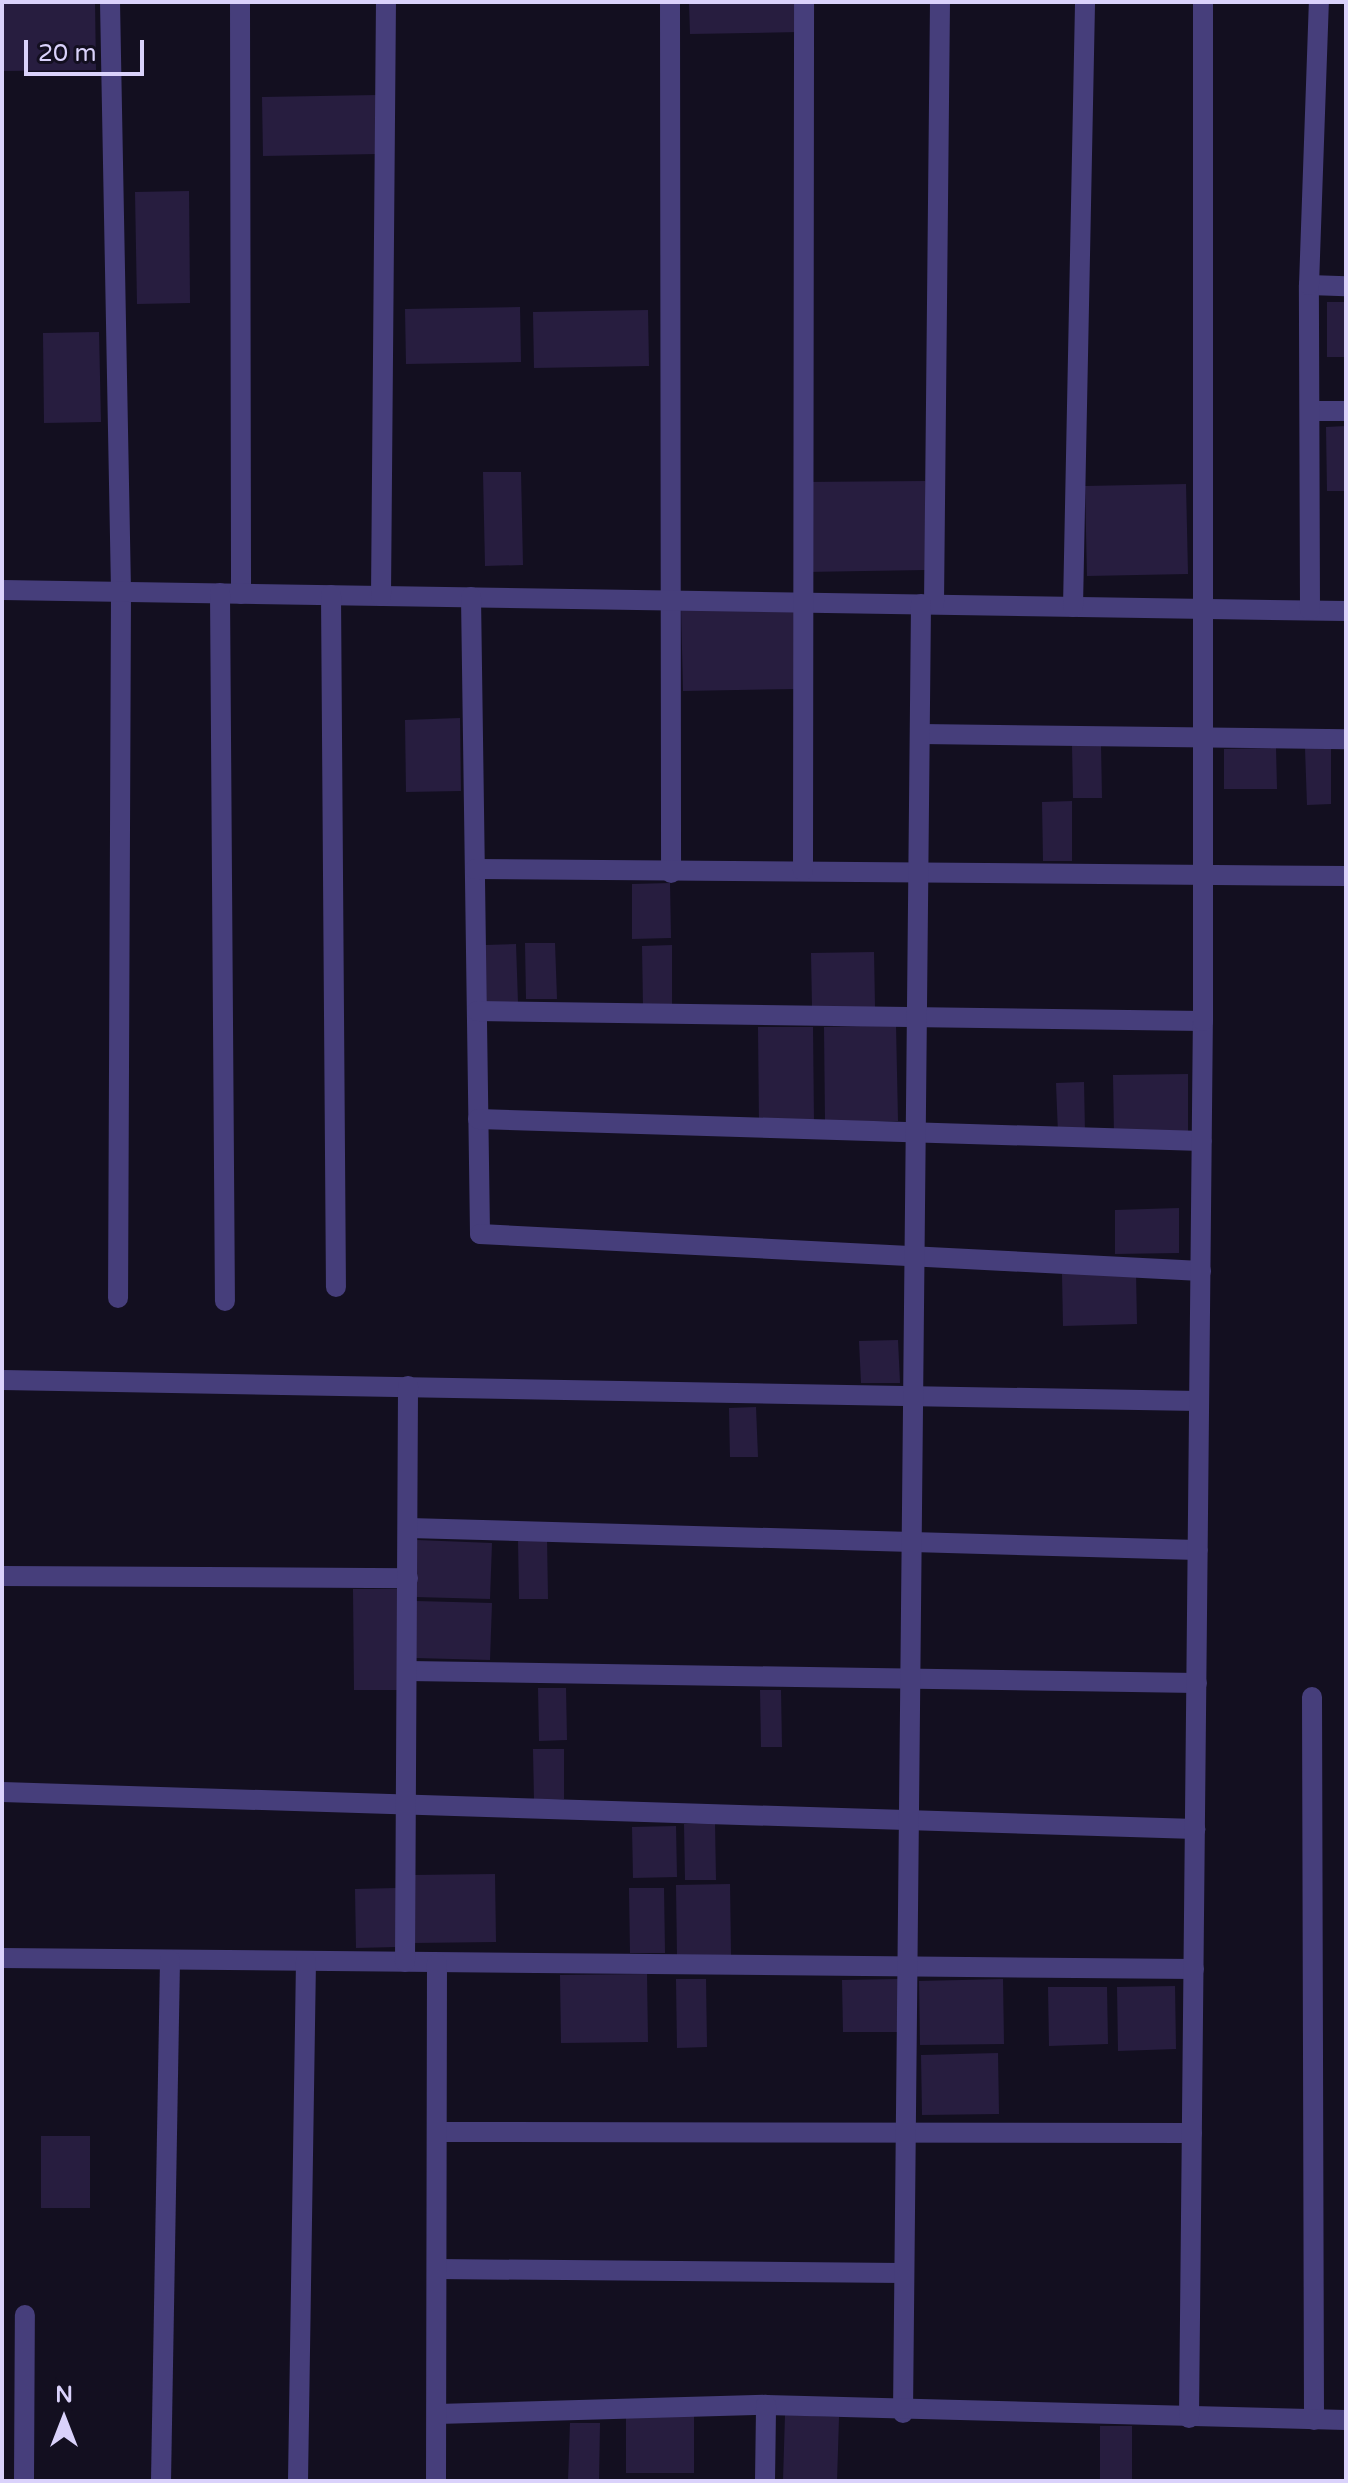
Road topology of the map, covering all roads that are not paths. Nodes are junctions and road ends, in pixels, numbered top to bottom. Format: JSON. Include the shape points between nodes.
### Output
{"nodes":[{"id":1,"x":110,"y":2,"type":"edge"},
{"id":2,"x":240,"y":2,"type":"edge"},
{"id":3,"x":386,"y":2,"type":"edge"},
{"id":4,"x":670,"y":2,"type":"edge"},
{"id":5,"x":804,"y":2,"type":"edge"},
{"id":6,"x":940,"y":2,"type":"edge"},
{"id":7,"x":1085,"y":2,"type":"edge"},
{"id":8,"x":1203,"y":2,"type":"edge"},
{"id":9,"x":1319,"y":2,"type":"edge"},
{"id":10,"x":1309,"y":285,"type":"junction"},
{"id":11,"x":1346,"y":286,"type":"edge"},
{"id":12,"x":1310,"y":411,"type":"junction"},
{"id":13,"x":1346,"y":411,"type":"edge"},
{"id":14,"x":2,"y":590,"type":"edge"},
{"id":15,"x":121,"y":592,"type":"junction"},
{"id":16,"x":220,"y":593,"type":"junction"},
{"id":17,"x":241,"y":594,"type":"junction"},
{"id":18,"x":331,"y":595,"type":"junction"},
{"id":19,"x":381,"y":596,"type":"junction"},
{"id":20,"x":471,"y":597,"type":"junction"},
{"id":21,"x":665,"y":600,"type":"junction"},
{"id":22,"x":801,"y":602,"type":"junction"},
{"id":23,"x":928,"y":604,"type":"junction"},
{"id":24,"x":1073,"y":607,"type":"junction"},
{"id":25,"x":1199,"y":609,"type":"junction"},
{"id":26,"x":1310,"y":610,"type":"junction"},
{"id":27,"x":1346,"y":611,"type":"edge"},
{"id":28,"x":921,"y":734,"type":"junction"},
{"id":29,"x":1199,"y":737,"type":"junction"},
{"id":30,"x":1346,"y":739,"type":"edge"},
{"id":31,"x":475,"y":869,"type":"junction"},
{"id":32,"x":803,"y":871,"type":"junction"},
{"id":33,"x":920,"y":872,"type":"junction"},
{"id":34,"x":671,"y":873,"type":"junction"},
{"id":35,"x":1198,"y":875,"type":"junction"},
{"id":36,"x":1346,"y":876,"type":"edge"},
{"id":37,"x":477,"y":1011,"type":"junction"},
{"id":38,"x":919,"y":1020,"type":"junction"},
{"id":39,"x":1203,"y":1021,"type":"junction"},
{"id":40,"x":478,"y":1119,"type":"junction"},
{"id":41,"x":919,"y":1133,"type":"junction"},
{"id":42,"x":1202,"y":1141,"type":"junction"},
{"id":43,"x":918,"y":1255,"type":"junction"},
{"id":44,"x":1201,"y":1271,"type":"junction"},
{"id":45,"x":336,"y":1287,"type":"dead end"},
{"id":46,"x":118,"y":1298,"type":"dead end"},
{"id":47,"x":225,"y":1301,"type":"dead end"},
{"id":48,"x":2,"y":1380,"type":"edge"},
{"id":49,"x":408,"y":1386,"type":"junction"},
{"id":50,"x":916,"y":1395,"type":"junction"},
{"id":51,"x":1199,"y":1401,"type":"junction"},
{"id":52,"x":409,"y":1528,"type":"junction"},
{"id":53,"x":914,"y":1540,"type":"junction"},
{"id":54,"x":1198,"y":1550,"type":"junction"},
{"id":55,"x":2,"y":1576,"type":"edge"},
{"id":56,"x":408,"y":1578,"type":"junction"},
{"id":57,"x":408,"y":1671,"type":"junction"},
{"id":58,"x":912,"y":1679,"type":"junction"},
{"id":59,"x":1197,"y":1683,"type":"junction"},
{"id":60,"x":1312,"y":1697,"type":"dead end"},
{"id":61,"x":2,"y":1792,"type":"edge"},
{"id":62,"x":408,"y":1804,"type":"junction"},
{"id":63,"x":910,"y":1819,"type":"junction"},
{"id":64,"x":1195,"y":1829,"type":"junction"},
{"id":65,"x":2,"y":1958,"type":"edge"},
{"id":66,"x":170,"y":1960,"type":"junction"},
{"id":67,"x":306,"y":1961,"type":"junction"},
{"id":68,"x":405,"y":1962,"type":"junction"},
{"id":69,"x":437,"y":1963,"type":"junction"},
{"id":70,"x":908,"y":1967,"type":"junction"},
{"id":71,"x":1194,"y":1969,"type":"junction"},
{"id":72,"x":437,"y":2132,"type":"junction"},
{"id":73,"x":902,"y":2132,"type":"junction"},
{"id":74,"x":1192,"y":2133,"type":"junction"},
{"id":75,"x":437,"y":2269,"type":"junction"},
{"id":76,"x":903,"y":2273,"type":"junction"},
{"id":77,"x":25,"y":2315,"type":"dead end"},
{"id":78,"x":766,"y":2405,"type":"junction"},
{"id":79,"x":903,"y":2413,"type":"junction"},
{"id":80,"x":437,"y":2414,"type":"junction"},
{"id":81,"x":1189,"y":2418,"type":"junction"},
{"id":82,"x":1314,"y":2420,"type":"junction"},
{"id":83,"x":1346,"y":2420,"type":"edge"},
{"id":84,"x":24,"y":2481,"type":"edge"},
{"id":85,"x":161,"y":2481,"type":"edge"},
{"id":86,"x":298,"y":2481,"type":"edge"},
{"id":87,"x":436,"y":2481,"type":"edge"},
{"id":88,"x":765,"y":2481,"type":"edge"}],
"edges":[{"from":1,"to":15,"type":"street"},
{"from":2,"to":17,"type":"street"},
{"from":3,"to":19,"type":"street"},
{"from":4,"to":21,"type":"street"},
{"from":5,"to":22,"type":"street"},
{"from":6,"to":23,"type":"street"},
{"from":7,"to":24,"type":"street"},
{"from":8,"to":25,"type":"street"},
{"from":9,"to":10,"type":"street"},
{"from":10,"to":11,"type":"street"},
{"from":10,"to":12,"type":"street"},
{"from":12,"to":13,"type":"street"},
{"from":12,"to":26,"type":"street"},
{"from":14,"to":15,"type":"street"},
{"from":15,"to":16,"type":"street"},
{"from":15,"to":46,"type":"street"},
{"from":16,"to":17,"type":"street"},
{"from":16,"to":47,"type":"street"},
{"from":17,"to":18,"type":"street"},
{"from":18,"to":19,"type":"street"},
{"from":18,"to":45,"type":"street"},
{"from":19,"to":20,"type":"street"},
{"from":20,"to":21,"type":"street"},
{"from":20,"to":31,"type":"street"},
{"from":21,"to":22,"type":"street"},
{"from":21,"to":34,"type":"street"},
{"from":22,"to":23,"type":"street"},
{"from":22,"to":32,"type":"street"},
{"from":23,"to":24,"type":"street"},
{"from":23,"to":28,"type":"street"},
{"from":24,"to":25,"type":"street"},
{"from":25,"to":26,"type":"street"},
{"from":25,"to":29,"type":"street"},
{"from":26,"to":27,"type":"street"},
{"from":28,"to":29,"type":"street"},
{"from":28,"to":33,"type":"street"},
{"from":29,"to":30,"type":"street"},
{"from":29,"to":35,"type":"street"},
{"from":31,"to":34,"type":"street"},
{"from":31,"to":37,"type":"street"},
{"from":32,"to":33,"type":"street"},
{"from":32,"to":34,"type":"street"},
{"from":33,"to":35,"type":"street"},
{"from":33,"to":38,"type":"street"},
{"from":35,"to":36,"type":"street"},
{"from":35,"to":39,"type":"street"},
{"from":37,"to":38,"type":"street"},
{"from":37,"to":40,"type":"street"},
{"from":38,"to":39,"type":"street"},
{"from":38,"to":41,"type":"street"},
{"from":39,"to":42,"type":"street"},
{"from":40,"to":41,"type":"street"},
{"from":40,"to":43,"type":"street","via":[[480,1234]]},
{"from":41,"to":42,"type":"street"},
{"from":41,"to":43,"type":"street"},
{"from":42,"to":44,"type":"street"},
{"from":43,"to":44,"type":"street"},
{"from":43,"to":50,"type":"street"},
{"from":44,"to":51,"type":"street"},
{"from":48,"to":49,"type":"street"},
{"from":49,"to":50,"type":"street"},
{"from":49,"to":52,"type":"street"},
{"from":50,"to":51,"type":"street"},
{"from":50,"to":53,"type":"street"},
{"from":51,"to":54,"type":"street"},
{"from":52,"to":53,"type":"street"},
{"from":52,"to":56,"type":"street"},
{"from":53,"to":54,"type":"street"},
{"from":53,"to":58,"type":"street"},
{"from":54,"to":59,"type":"street"},
{"from":55,"to":56,"type":"street"},
{"from":56,"to":57,"type":"street"},
{"from":57,"to":58,"type":"street"},
{"from":57,"to":62,"type":"street"},
{"from":58,"to":59,"type":"street"},
{"from":58,"to":63,"type":"street"},
{"from":59,"to":64,"type":"street"},
{"from":60,"to":82,"type":"street"},
{"from":61,"to":62,"type":"street"},
{"from":62,"to":63,"type":"street"},
{"from":62,"to":68,"type":"street"},
{"from":63,"to":64,"type":"street"},
{"from":63,"to":70,"type":"street"},
{"from":64,"to":71,"type":"street"},
{"from":65,"to":66,"type":"street"},
{"from":66,"to":67,"type":"street"},
{"from":66,"to":85,"type":"street"},
{"from":67,"to":68,"type":"street"},
{"from":67,"to":86,"type":"street"},
{"from":68,"to":69,"type":"street"},
{"from":69,"to":70,"type":"street"},
{"from":69,"to":72,"type":"street"},
{"from":70,"to":71,"type":"street"},
{"from":70,"to":73,"type":"street"},
{"from":71,"to":74,"type":"street"},
{"from":72,"to":73,"type":"street"},
{"from":72,"to":75,"type":"street"},
{"from":73,"to":74,"type":"street"},
{"from":73,"to":76,"type":"street"},
{"from":74,"to":81,"type":"street"},
{"from":75,"to":76,"type":"street"},
{"from":75,"to":80,"type":"street"},
{"from":76,"to":79,"type":"street"},
{"from":77,"to":84,"type":"street"},
{"from":78,"to":79,"type":"street"},
{"from":78,"to":80,"type":"street"},
{"from":78,"to":88,"type":"street"},
{"from":79,"to":81,"type":"street"},
{"from":80,"to":87,"type":"street"},
{"from":81,"to":82,"type":"street"},
{"from":82,"to":83,"type":"street"}]}
